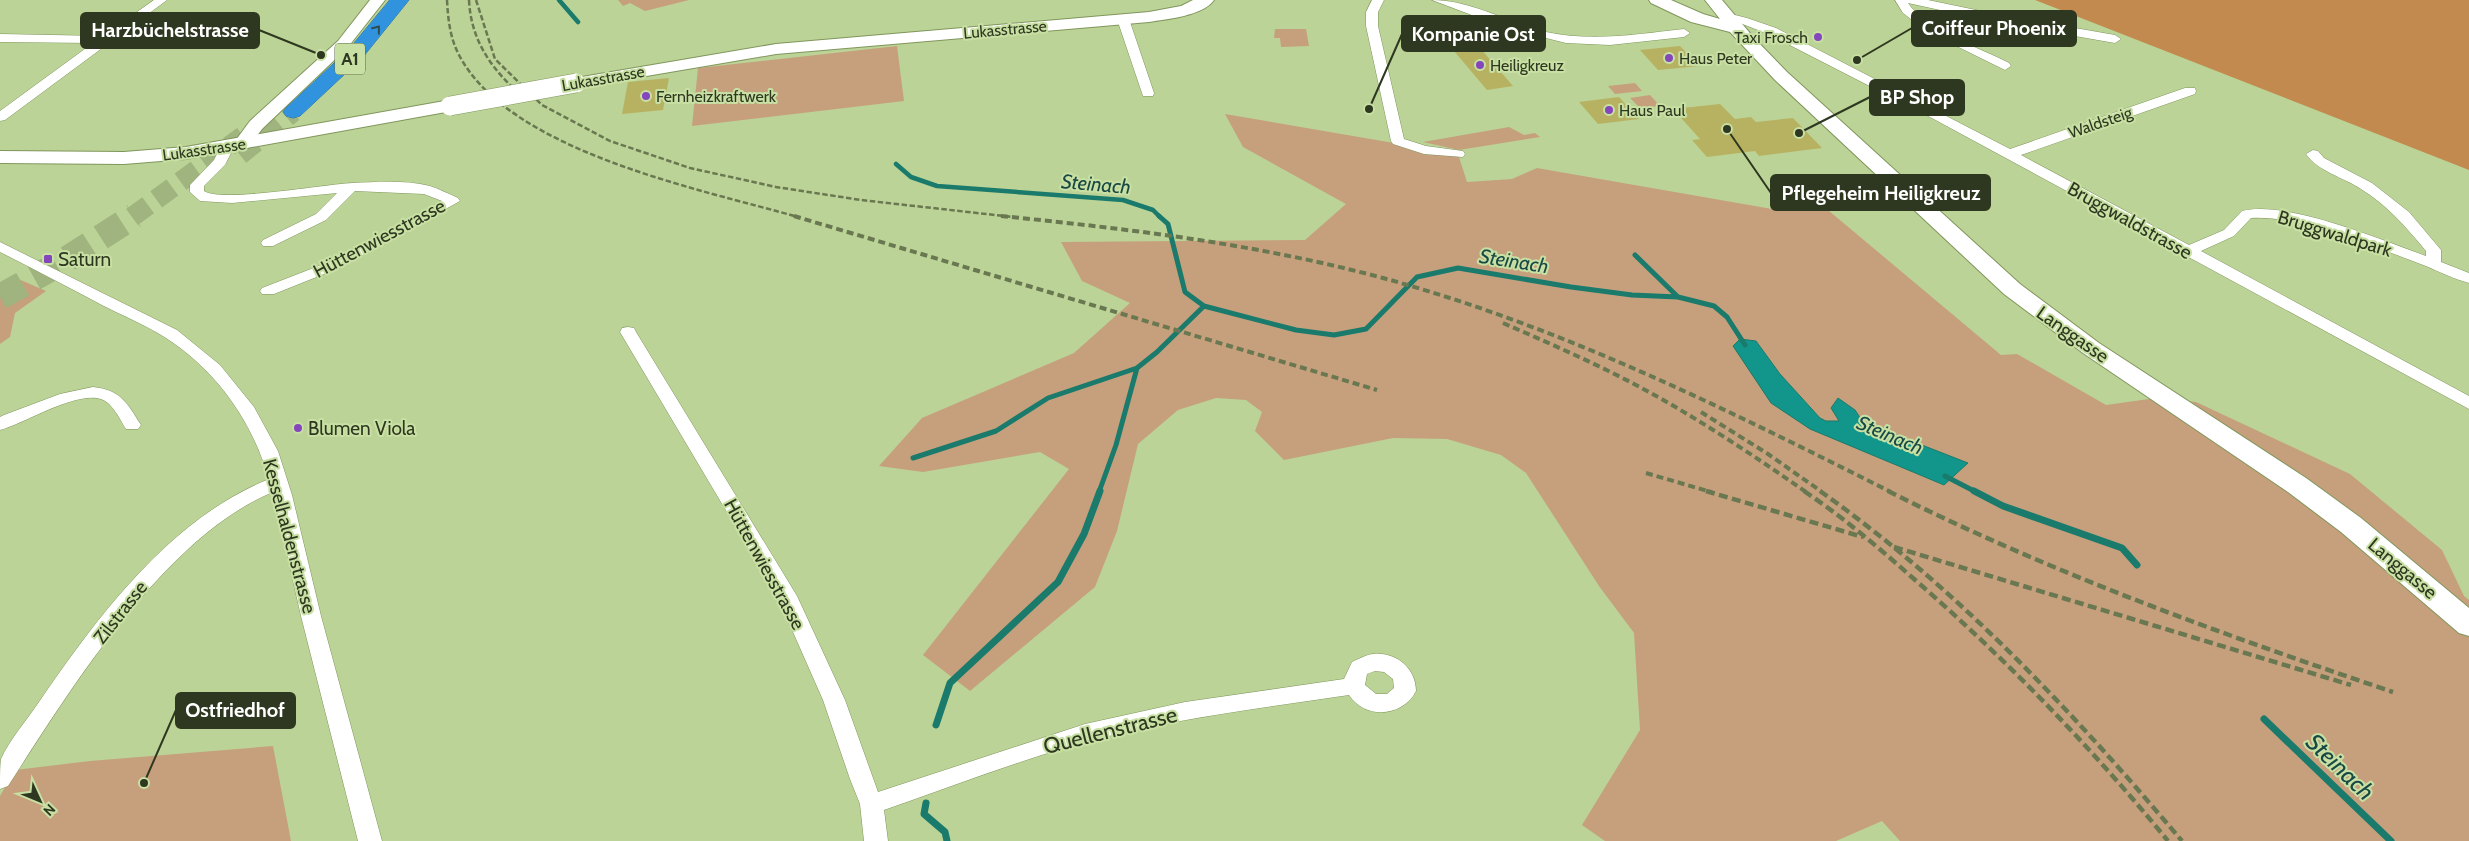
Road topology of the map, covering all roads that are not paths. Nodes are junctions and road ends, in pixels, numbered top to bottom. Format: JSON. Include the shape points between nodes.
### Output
{"nodes":[{"id":1,"x":161,"y":0,"type":"edge"},
{"id":2,"x":378,"y":0,"type":"edge"},
{"id":3,"x":400,"y":0,"type":"edge"},
{"id":4,"x":1206,"y":0,"type":"edge"},
{"id":5,"x":1378,"y":0,"type":"edge"},
{"id":6,"x":1438,"y":0,"type":"edge"},
{"id":7,"x":1713,"y":0,"type":"edge"},
{"id":8,"x":1901,"y":0,"type":"edge"},
{"id":9,"x":1912,"y":0,"type":"edge"},
{"id":10,"x":1661,"y":2,"type":"edge"},
{"id":11,"x":1463,"y":4,"type":"edge"},
{"id":12,"x":1123,"y":19,"type":"junction"},
{"id":13,"x":1731,"y":22,"type":"junction"},
{"id":14,"x":1684,"y":33,"type":"dead end"},
{"id":15,"x":0,"y":38,"type":"edge"},
{"id":16,"x":2114,"y":39,"type":"dead end"},
{"id":17,"x":106,"y":40,"type":"junction"},
{"id":18,"x":2006,"y":66,"type":"dead end"},
{"id":19,"x":2190,"y":91,"type":"dead end"},
{"id":20,"x":1148,"y":93,"type":"dead end"},
{"id":21,"x":293,"y":112,"type":"tunnel mouth"},
{"id":22,"x":0,"y":117,"type":"edge"},
{"id":23,"x":235,"y":146,"type":"junction"},
{"id":24,"x":1458,"y":154,"type":"dead end"},
{"id":25,"x":2010,"y":154,"type":"junction"},
{"id":26,"x":2314,"y":154,"type":"dead end"},
{"id":27,"x":0,"y":157,"type":"edge"},
{"id":28,"x":351,"y":187,"type":"junction"},
{"id":29,"x":268,"y":243,"type":"dead end"},
{"id":30,"x":0,"y":246,"type":"edge"},
{"id":31,"x":2189,"y":251,"type":"junction"},
{"id":32,"x":2434,"y":264,"type":"junction"},
{"id":33,"x":2469,"y":278,"type":"edge"},
{"id":34,"x":268,"y":291,"type":"dead end"},
{"id":35,"x":628,"y":332,"type":"dead end"},
{"id":36,"x":2469,"y":403,"type":"edge"},
{"id":37,"x":0,"y":424,"type":"edge"},
{"id":38,"x":132,"y":425,"type":"dead end"},
{"id":39,"x":278,"y":483,"type":"junction"},
{"id":40,"x":2463,"y":620,"type":"edge"},
{"id":41,"x":1354,"y":686,"type":"dead end"},
{"id":42,"x":0,"y":779,"type":"edge"},
{"id":43,"x":872,"y":804,"type":"junction"},
{"id":44,"x":370,"y":841,"type":"edge"},
{"id":45,"x":876,"y":841,"type":"edge"}],
"edges":[{"from":1,"to":17,"type":"street"},
{"from":2,"to":23,"type":"street","via":[[343,44]]},
{"from":21,"to":3,"type":"highway","number":"A1","one_way":true,"via":[[356,53]]},
{"from":4,"to":12,"type":"main road","name":"Lukasstrasse","via":[[1180,11]]},
{"from":5,"to":24,"type":"street","via":[[1372,12],[1372,26],[1398,141],[1424,150]]},
{"from":6,"to":11,"type":"street"},
{"from":7,"to":13,"type":"main road","name":"Langgasse"},
{"from":8,"to":18,"type":"street","via":[[1922,23]]},
{"from":9,"to":16,"type":"street"},
{"from":10,"to":13,"type":"main road","via":[[1708,22]]},
{"from":11,"to":14,"type":"street","via":[[1551,36],[1573,40],[1606,41]]},
{"from":12,"to":20,"type":"street"},
{"from":12,"to":23,"type":"main road","name":"Lukasstrasse","bridge":true,"via":[[776,49]]},
{"from":13,"to":25,"type":"street","name":"Bruggwaldstrasse","via":[[1789,41]]},
{"from":13,"to":40,"type":"main road","name":"Langgasse","via":[[1781,76],[1990,271],[2062,328],[2343,519]]},
{"from":15,"to":17,"type":"street"},
{"from":17,"to":22,"type":"street"},
{"from":19,"to":25,"type":"street","name":"Waldsteig"},
{"from":23,"to":27,"type":"main road","name":"Lukasstrasse","via":[[124,158]]},
{"from":23,"to":28,"type":"street","name":"Hüttenwiesstrasse","via":[[197,185],[197,192],[205,198],[232,199]]},
{"from":25,"to":31,"type":"street","name":"Bruggwaldstrasse"},
{"from":26,"to":32,"type":"street","name":"Bruggwaldpark","via":[[2319,161],[2367,186],[2404,215],[2433,250]]},
{"from":28,"to":29,"type":"street","via":[[321,216]]},
{"from":28,"to":34,"type":"street","name":"Hüttenwiesstrasse","via":[[421,189],[453,201],[334,265]]},
{"from":30,"to":39,"type":"street","name":"Kesselhaldenstrasse","via":[[145,320],[195,351],[232,388],[249,412],[272,458]]},
{"from":31,"to":32,"type":"street","name":"Bruggwaldpark","via":[[2232,231],[2241,225],[2247,214],[2266,212],[2304,220]]},
{"from":31,"to":36,"type":"street","name":"Bruggwaldstrasse"},
{"from":32,"to":33,"type":"street","name":"Bruggwaldpark"},
{"from":35,"to":43,"type":"street","name":"Hüttenwiesstrasse","via":[[787,596],[834,700]]},
{"from":37,"to":38,"type":"street","via":[[50,403],[92,393],[104,394],[115,400]]},
{"from":39,"to":42,"type":"street","name":"Zilstrasse","via":[[235,503],[152,572],[102,634]]},
{"from":39,"to":44,"type":"street","name":"Kesselhaldenstrasse"},
{"from":41,"to":43,"type":"street","name":"Quellenstrasse","via":[[1203,708],[1086,733]]},
{"from":43,"to":45,"type":"street","name":"Hüttenwiesstrasse"}]}
